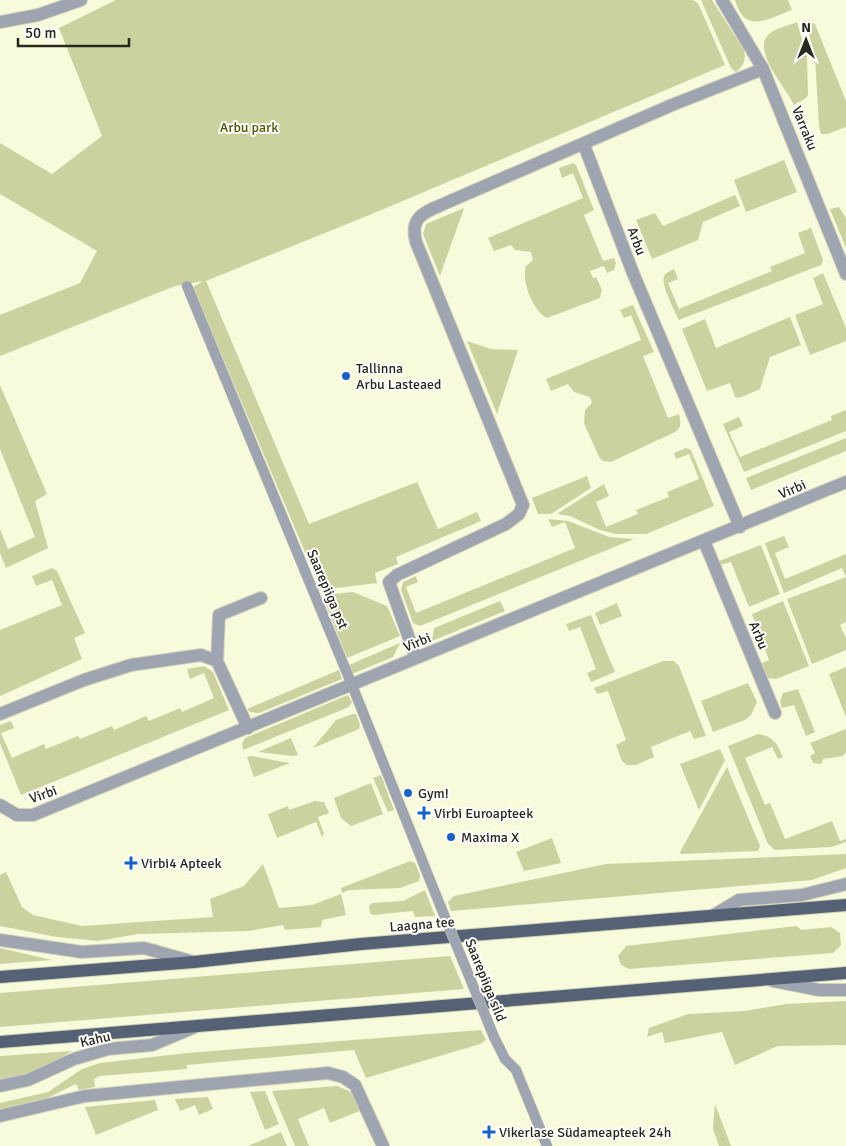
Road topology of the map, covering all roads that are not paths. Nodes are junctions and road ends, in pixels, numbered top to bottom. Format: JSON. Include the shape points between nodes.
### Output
{"nodes":[{"id":1,"x":81,"y":0,"type":"edge"},
{"id":2,"x":722,"y":0,"type":"edge"},
{"id":3,"x":0,"y":22,"type":"edge"},
{"id":4,"x":763,"y":69,"type":"junction"},
{"id":5,"x":584,"y":145,"type":"junction"},
{"id":6,"x":846,"y":274,"type":"edge"},
{"id":7,"x":188,"y":286,"type":"dead end"},
{"id":8,"x":846,"y":482,"type":"edge"},
{"id":9,"x":740,"y":527,"type":"junction"},
{"id":10,"x":704,"y":542,"type":"junction"},
{"id":11,"x":261,"y":598,"type":"dead end"},
{"id":12,"x":416,"y":658,"type":"junction"},
{"id":13,"x":217,"y":660,"type":"junction"},
{"id":14,"x":352,"y":684,"type":"junction"},
{"id":15,"x":775,"y":713,"type":"dead end"},
{"id":16,"x":0,"y":714,"type":"edge"},
{"id":17,"x":248,"y":728,"type":"junction"},
{"id":18,"x":0,"y":805,"type":"edge"},
{"id":19,"x":846,"y":884,"type":"edge"},
{"id":20,"x":440,"y":905,"type":"joint"},
{"id":21,"x":846,"y":905,"type":"edge"},
{"id":22,"x":714,"y":915,"type":"junction"},
{"id":23,"x":0,"y":940,"type":"edge"},
{"id":24,"x":194,"y":962,"type":"junction"},
{"id":25,"x":846,"y":973,"type":"edge"},
{"id":26,"x":0,"y":977,"type":"edge"},
{"id":27,"x":765,"y":980,"type":"junction"},
{"id":28,"x":846,"y":990,"type":"edge"},
{"id":29,"x":199,"y":1025,"type":"junction"},
{"id":30,"x":0,"y":1042,"type":"edge"},
{"id":31,"x":0,"y":1086,"type":"edge"},
{"id":32,"x":0,"y":1116,"type":"edge"},
{"id":33,"x":382,"y":1146,"type":"edge"},
{"id":34,"x":547,"y":1146,"type":"edge"}],
"edges":[{"from":1,"to":3,"type":"street","via":[[38,15]]},
{"from":2,"to":4,"type":"street","name":"Varraku"},
{"from":4,"to":5,"type":"street"},
{"from":4,"to":6,"type":"street","name":"Varraku"},
{"from":5,"to":9,"type":"street","name":"Arbu"},
{"from":5,"to":12,"type":"street","via":[[448,202],[415,221],[416,242],[523,505],[519,514],[506,524],[397,575],[389,582]]},
{"from":7,"to":14,"type":"street","name":"Saarepiiga pst"},
{"from":8,"to":9,"type":"street","name":"Virbi"},
{"from":9,"to":10,"type":"street","name":"Virbi"},
{"from":10,"to":12,"type":"street","name":"Virbi"},
{"from":10,"to":15,"type":"street","name":"Arbu"},
{"from":11,"to":13,"type":"street","via":[[219,616]]},
{"from":12,"to":14,"type":"street","name":"Virbi"},
{"from":13,"to":16,"type":"street","via":[[202,655],[131,665]]},
{"from":13,"to":17,"type":"street"},
{"from":14,"to":17,"type":"street","name":"Virbi"},
{"from":14,"to":20,"type":"street","name":"Saarepiiga pst"},
{"from":17,"to":18,"type":"street","name":"Virbi","via":[[33,816],[17,816]]},
{"from":19,"to":22,"type":"street","via":[[802,895],[739,900]]},
{"from":20,"to":34,"type":"street","name":"Saarepiiga sild","bridge":true,"via":[[494,1038],[505,1059],[516,1070]]},
{"from":21,"to":22,"type":"main road","name":"Laagna tee"},
{"from":22,"to":24,"type":"main road","name":"Laagna tee","via":[[361,944]]},
{"from":23,"to":24,"type":"street","via":[[82,952],[144,948]]},
{"from":24,"to":26,"type":"main road","name":"Laagna tee"},
{"from":25,"to":27,"type":"main road"},
{"from":27,"to":28,"type":"street","via":[[819,990]]},
{"from":27,"to":29,"type":"main road"},
{"from":29,"to":30,"type":"main road"},
{"from":29,"to":31,"type":"street","name":"Kahu","via":[[152,1045],[108,1049],[74,1059],[28,1080]]},
{"from":32,"to":33,"type":"street","via":[[85,1096],[328,1073],[355,1085]]}]}
